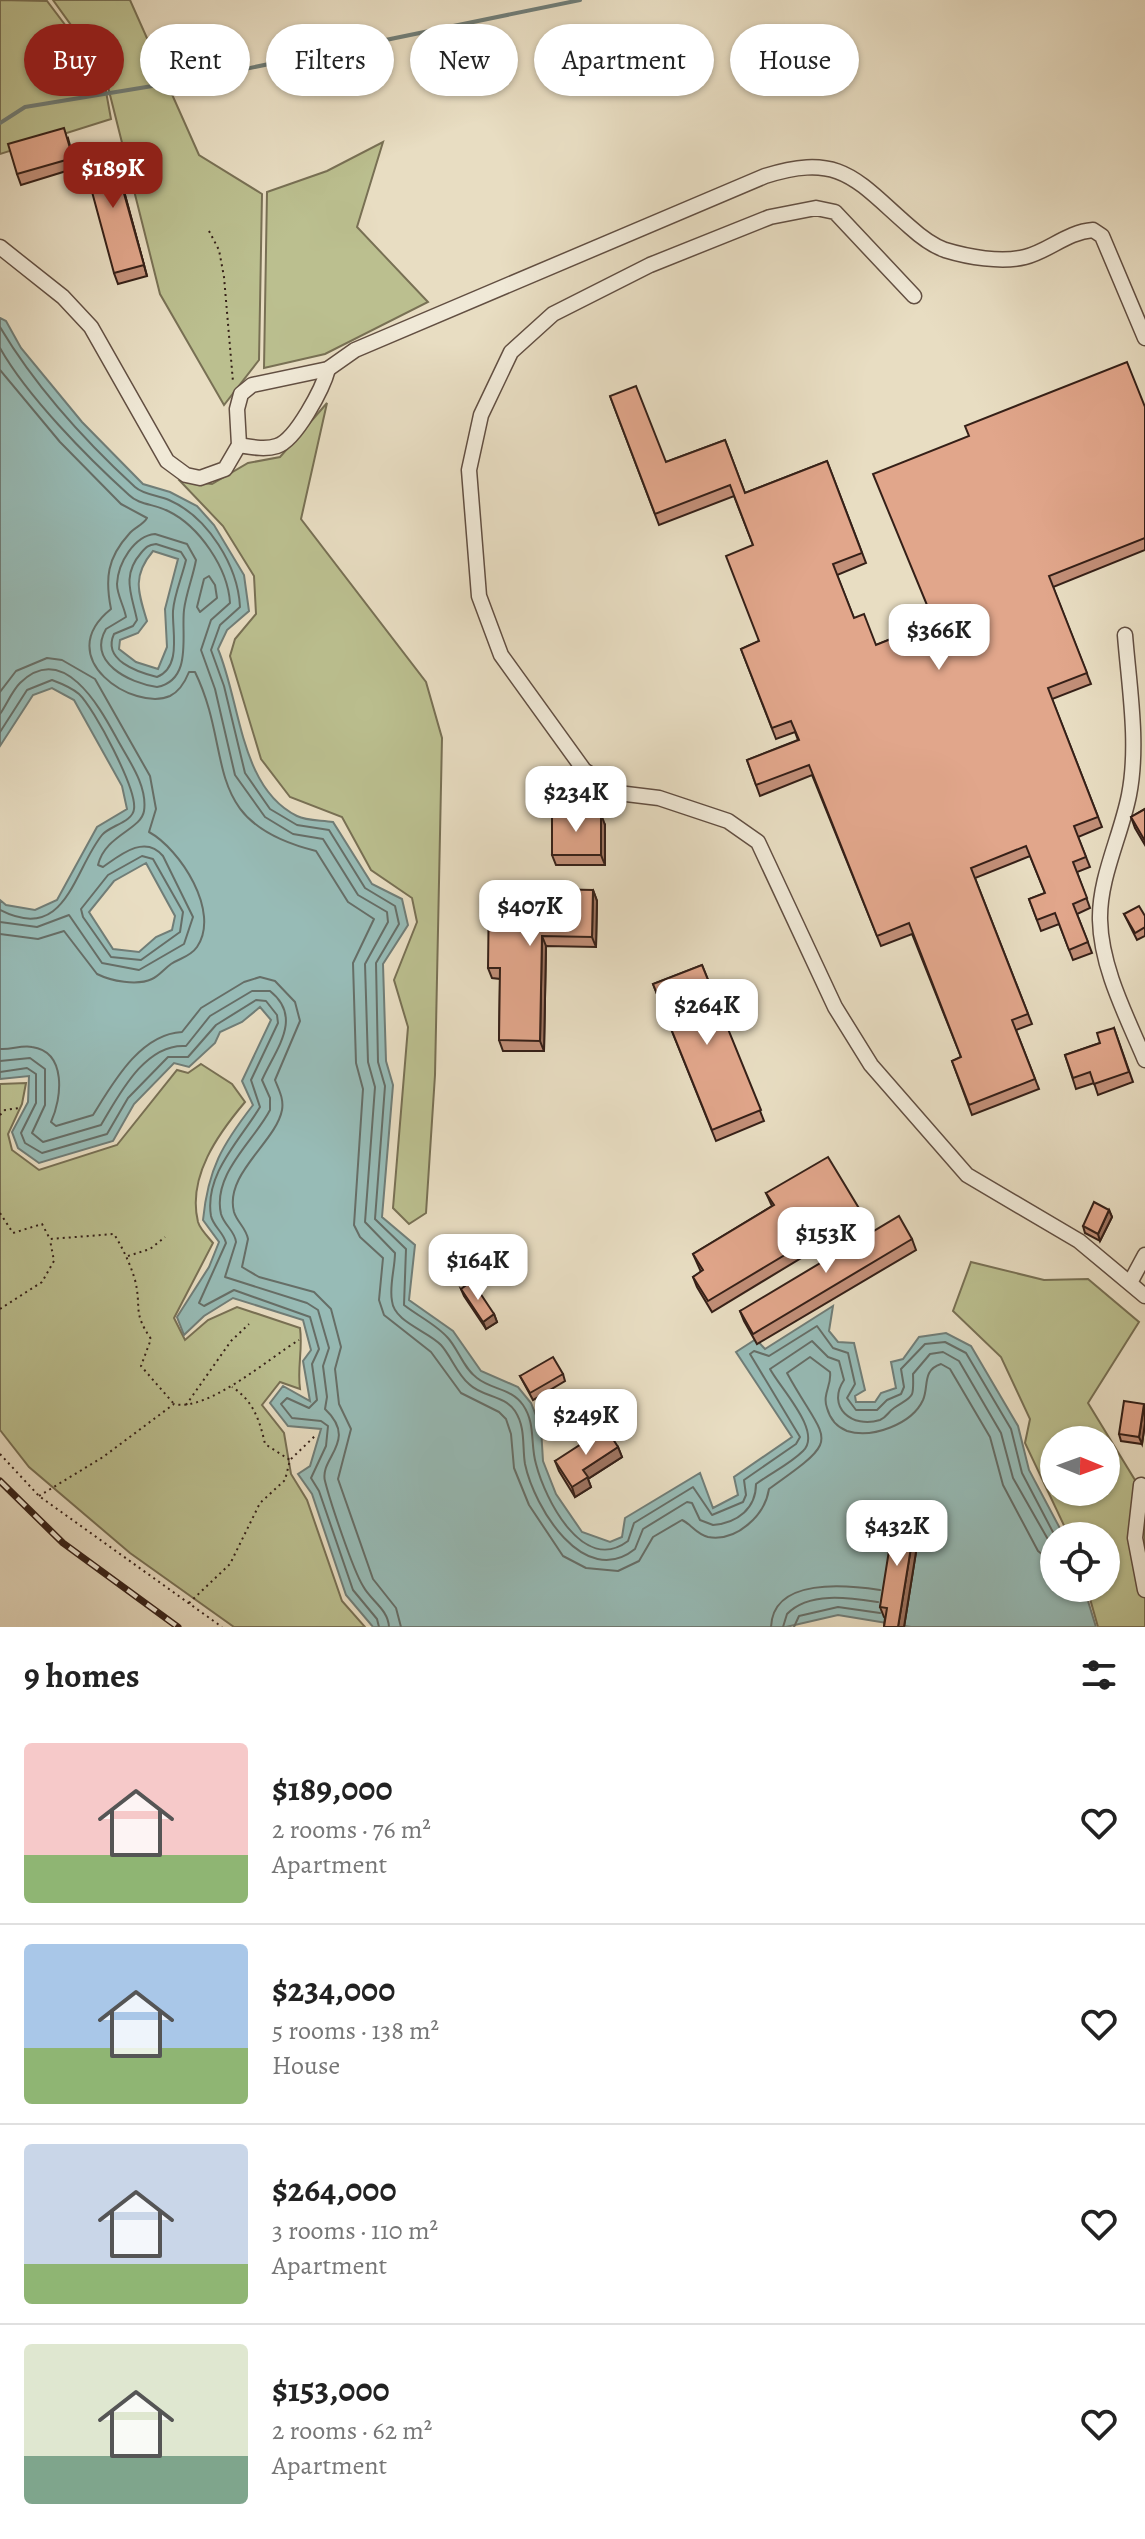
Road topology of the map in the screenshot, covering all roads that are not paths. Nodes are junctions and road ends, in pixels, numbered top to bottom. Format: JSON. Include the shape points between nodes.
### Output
{"nodes":[{"id":1,"x":0,"y":247,"type":"edge"},
{"id":2,"x":914,"y":296,"type":"dead end"},
{"id":3,"x":1145,"y":338,"type":"edge"},
{"id":4,"x":328,"y":369,"type":"junction"},
{"id":5,"x":239,"y":445,"type":"junction"},
{"id":6,"x":1125,"y":635,"type":"dead end"},
{"id":7,"x":1145,"y":1060,"type":"edge"},
{"id":8,"x":1145,"y":1255,"type":"edge"},
{"id":9,"x":1131,"y":1281,"type":"junction"},
{"id":10,"x":1145,"y":1296,"type":"edge"},
{"id":11,"x":1141,"y":1485,"type":"dead end"},
{"id":12,"x":1145,"y":1590,"type":"edge"}],
"edges":[{"from":1,"to":5,"type":"street","via":[[63,297],[91,327],[167,461],[186,475],[211,476],[225,469]]},
{"from":2,"to":9,"type":"street","via":[[835,212],[816,208],[770,217],[676,254],[553,314],[511,352],[481,415],[469,470],[479,596],[501,655],[584,770],[618,793],[659,798],[728,821],[758,842],[835,1007],[871,1065],[967,1175],[1079,1241]]},
{"from":3,"to":4,"type":"street","via":[[1102,236],[1093,230],[1026,257],[999,259],[947,251],[930,244],[860,182],[819,166],[794,166],[355,350]]},
{"from":4,"to":5,"type":"street","via":[[322,392],[290,438],[270,447]]},
{"from":4,"to":5,"type":"street","via":[[252,385],[241,394]]},
{"from":6,"to":7,"type":"street","via":[[1130,792],[1100,920],[1116,988]]},
{"from":8,"to":9,"type":"street"},
{"from":9,"to":10,"type":"street"},
{"from":11,"to":12,"type":"street","via":[[1135,1538]]}]}
